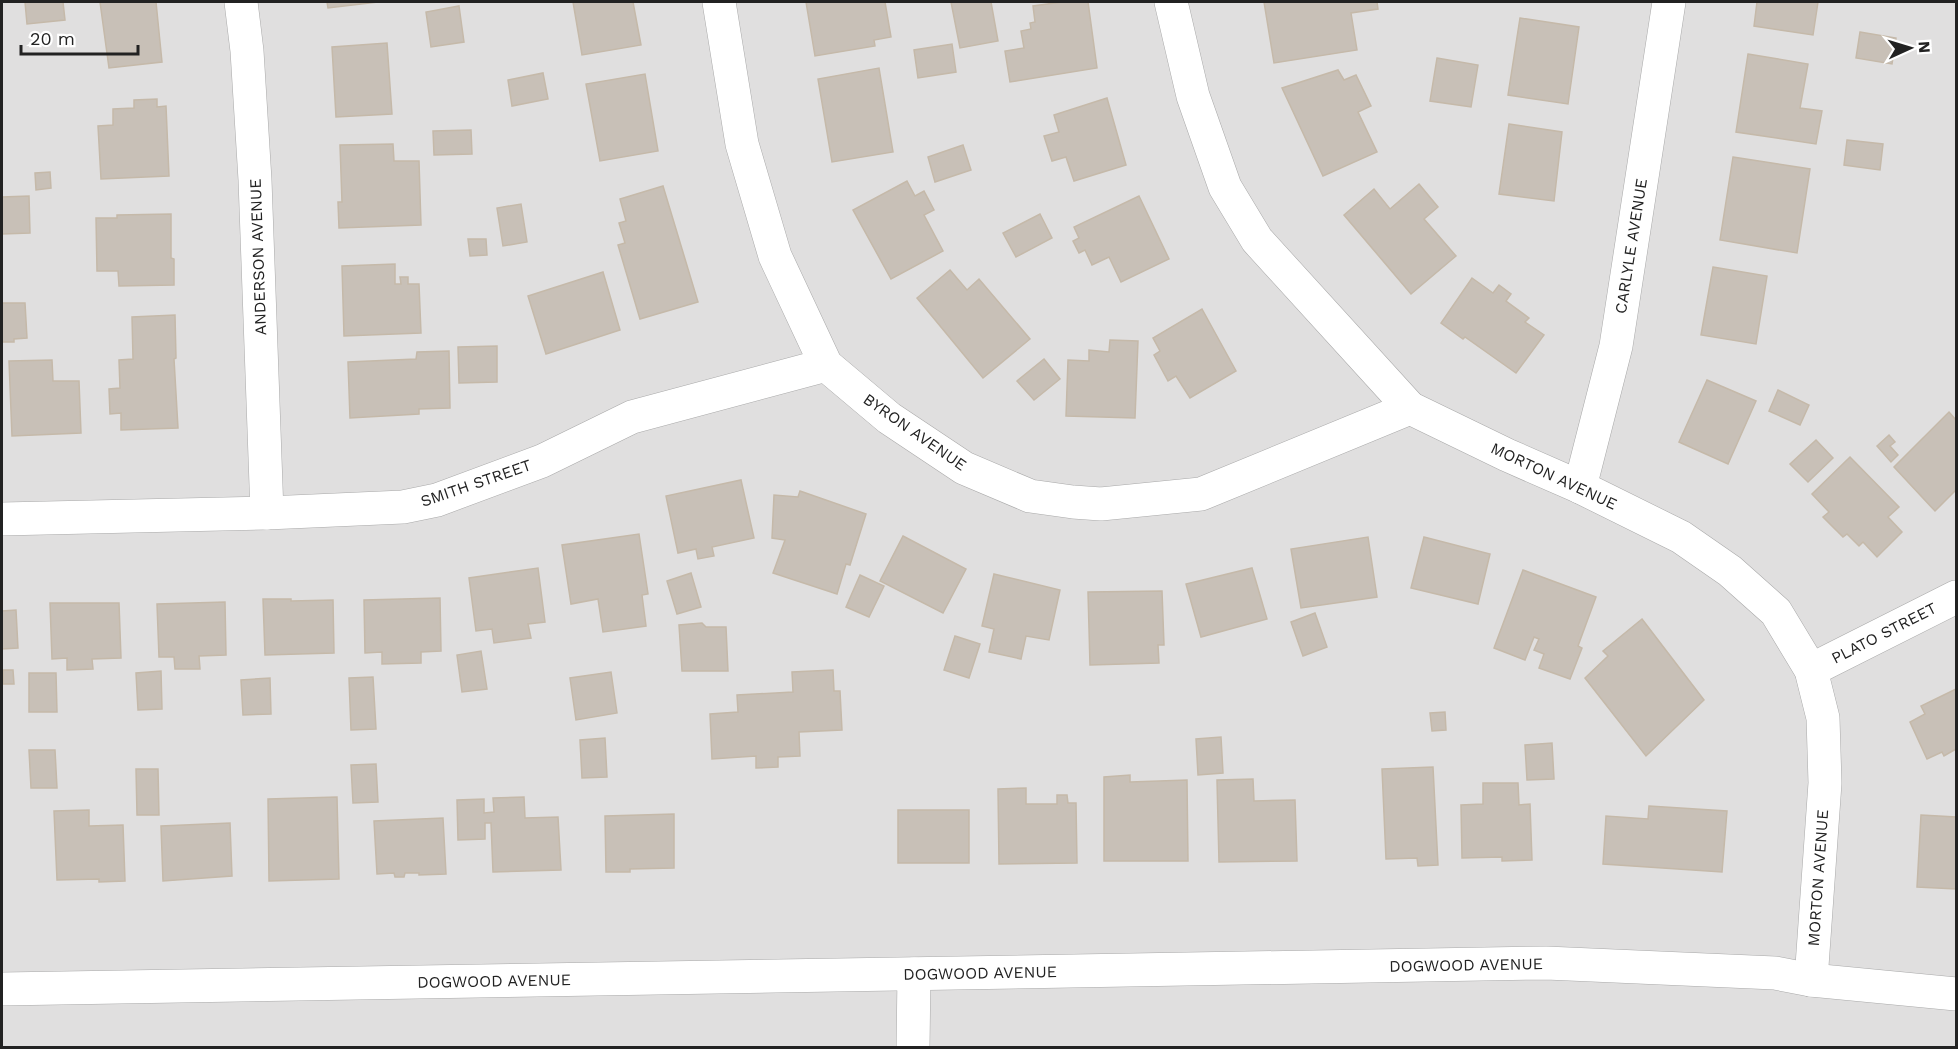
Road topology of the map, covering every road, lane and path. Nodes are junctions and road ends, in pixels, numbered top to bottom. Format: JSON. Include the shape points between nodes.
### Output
{"nodes":[{"id":1,"x":241,"y":2,"type":"edge"},
{"id":2,"x":718,"y":2,"type":"edge"},
{"id":3,"x":1171,"y":2,"type":"edge"},
{"id":4,"x":1669,"y":2,"type":"edge"},
{"id":5,"x":826,"y":365,"type":"junction"},
{"id":6,"x":1410,"y":408,"type":"junction"},
{"id":7,"x":1580,"y":487,"type":"junction"},
{"id":8,"x":267,"y":513,"type":"junction"},
{"id":9,"x":2,"y":519,"type":"edge"},
{"id":10,"x":1956,"y":597,"type":"edge"},
{"id":11,"x":1811,"y":670,"type":"junction"},
{"id":12,"x":914,"y":974,"type":"junction"},
{"id":13,"x":1811,"y":980,"type":"junction"},
{"id":14,"x":2,"y":988,"type":"edge"},
{"id":15,"x":1956,"y":994,"type":"edge"},
{"id":16,"x":913,"y":1047,"type":"edge"}],
"edges":[{"from":1,"to":8,"type":"street","name":"ANDERSON AVENUE","via":[[255,180]]},
{"from":2,"to":5,"type":"street","name":"BYRON AVENUE","via":[[742,144],[775,256]]},
{"from":3,"to":6,"type":"street","name":"MORTON AVENUE","via":[[1193,96],[1225,187],[1257,240]]},
{"from":4,"to":7,"type":"street","name":"CARLYLE AVENUE","via":[[1616,346]]},
{"from":5,"to":6,"type":"street","name":"BYRON AVENUE","via":[[889,418],[964,468],[1030,496],[1073,502],[1101,504],[1201,494]]},
{"from":5,"to":8,"type":"street","name":"SMITH STREET","via":[[632,417],[542,460],[437,500],[403,507]]},
{"from":6,"to":7,"type":"street","name":"MORTON AVENUE"},
{"from":7,"to":11,"type":"street","name":"MORTON AVENUE","via":[[1681,537],[1730,571],[1776,612]]},
{"from":8,"to":9,"type":"street","name":"SMITH STREET"},
{"from":10,"to":11,"type":"street","name":"PLATO STREET"},
{"from":11,"to":13,"type":"street","name":"MORTON AVENUE","via":[[1823,718],[1825,783]]},
{"from":12,"to":13,"type":"street","name":"DOGWOOD AVENUE","via":[[1546,963],[1775,973]]},
{"from":12,"to":14,"type":"street","name":"DOGWOOD AVENUE"},
{"from":12,"to":16,"type":"street"},
{"from":13,"to":15,"type":"street","name":"DOGWOOD AVENUE"}]}
